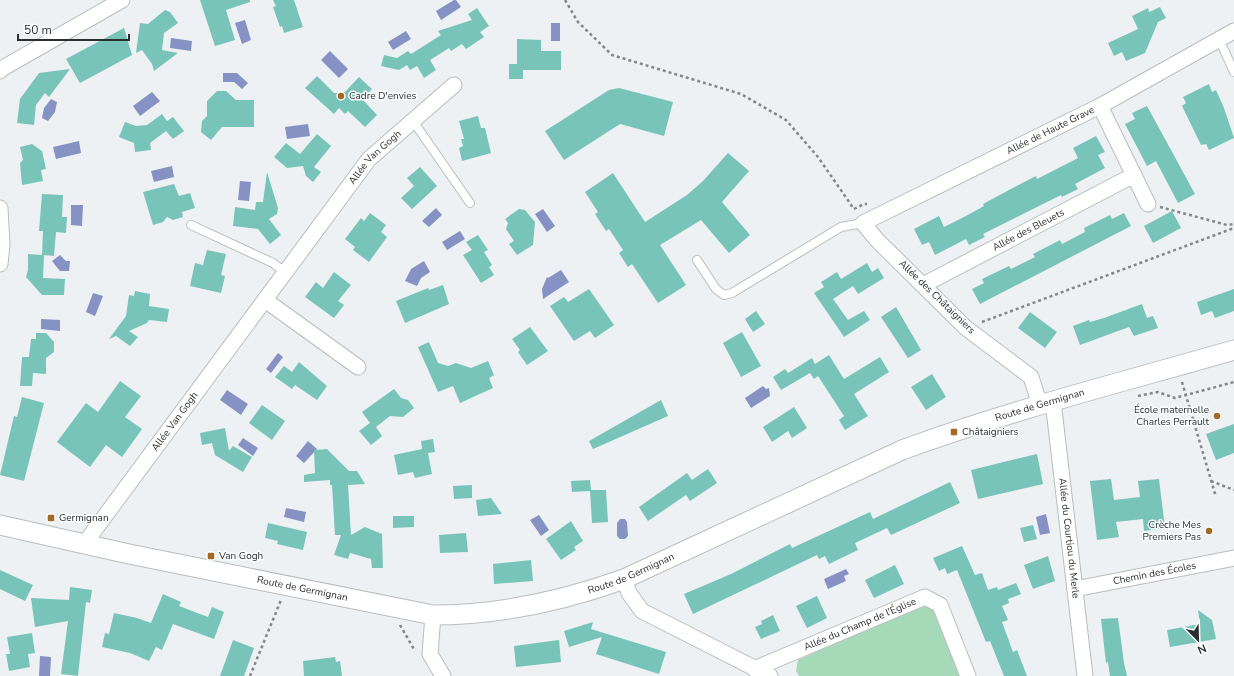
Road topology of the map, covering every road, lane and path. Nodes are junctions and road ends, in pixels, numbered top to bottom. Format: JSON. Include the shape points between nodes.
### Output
{"nodes":[{"id":1,"x":122,"y":0,"type":"edge"},
{"id":2,"x":565,"y":0,"type":"edge"},
{"id":3,"x":1234,"y":31,"type":"edge"},
{"id":4,"x":1219,"y":39,"type":"junction"},
{"id":5,"x":0,"y":71,"type":"edge"},
{"id":6,"x":1234,"y":72,"type":"edge"},
{"id":7,"x":454,"y":85,"type":"dead end"},
{"id":8,"x":1100,"y":106,"type":"junction"},
{"id":9,"x":413,"y":121,"type":"junction"},
{"id":10,"x":1134,"y":175,"type":"junction"},
{"id":11,"x":470,"y":203,"type":"dead end"},
{"id":12,"x":1148,"y":204,"type":"joint"},
{"id":13,"x":0,"y":208,"type":"edge"},
{"id":14,"x":863,"y":223,"type":"junction"},
{"id":15,"x":1234,"y":224,"type":"edge"},
{"id":16,"x":191,"y":225,"type":"dead end"},
{"id":17,"x":1234,"y":228,"type":"edge"},
{"id":18,"x":697,"y":260,"type":"dead end"},
{"id":19,"x":0,"y":264,"type":"edge"},
{"id":20,"x":286,"y":272,"type":"junction"},
{"id":21,"x":923,"y":285,"type":"junction"},
{"id":22,"x":265,"y":300,"type":"junction"},
{"id":23,"x":966,"y":328,"type":"junction"},
{"id":24,"x":1234,"y":350,"type":"edge"},
{"id":25,"x":1178,"y":366,"type":"junction"},
{"id":26,"x":358,"y":367,"type":"dead end"},
{"id":27,"x":1234,"y":382,"type":"edge"},
{"id":28,"x":1186,"y":396,"type":"junction"},
{"id":29,"x":1134,"y":397,"type":"dead end"},
{"id":30,"x":1046,"y":403,"type":"junction"},
{"id":31,"x":1211,"y":481,"type":"junction"},
{"id":32,"x":1234,"y":490,"type":"edge"},
{"id":33,"x":1216,"y":497,"type":"dead end"},
{"id":34,"x":0,"y":525,"type":"edge"},
{"id":35,"x":85,"y":543,"type":"junction"},
{"id":36,"x":1234,"y":558,"type":"edge"},
{"id":37,"x":624,"y":579,"type":"junction"},
{"id":38,"x":1075,"y":589,"type":"junction"},
{"id":39,"x":281,"y":600,"type":"dead end"},
{"id":40,"x":433,"y":615,"type":"junction"},
{"id":41,"x":400,"y":625,"type":"dead end"},
{"id":42,"x":404,"y":625,"type":"dead end"},
{"id":43,"x":754,"y":669,"type":"junction"},
{"id":44,"x":250,"y":676,"type":"edge"},
{"id":45,"x":443,"y":676,"type":"edge"},
{"id":46,"x":770,"y":676,"type":"edge"},
{"id":47,"x":968,"y":676,"type":"edge"},
{"id":48,"x":1085,"y":676,"type":"edge"}],
"edges":[{"from":1,"to":5,"type":"street"},
{"from":2,"to":14,"type":"path","via":[[578,22],[612,55],[741,94],[786,120],[818,157]]},
{"from":3,"to":4,"type":"street","name":"Allée de Haute Grave"},
{"from":4,"to":6,"type":"lane"},
{"from":4,"to":8,"type":"street","name":"Allée de Haute Grave"},
{"from":7,"to":9,"type":"street","name":"Allée Van Gogh"},
{"from":8,"to":10,"type":"street"},
{"from":8,"to":14,"type":"street","name":"Allée de Haute Grave"},
{"from":9,"to":11,"type":"lane"},
{"from":9,"to":20,"type":"street","name":"Allée Van Gogh","via":[[369,159]]},
{"from":10,"to":12,"type":"street"},
{"from":10,"to":21,"type":"street","name":"Allée des Bleuets"},
{"from":12,"to":15,"type":"path","via":[[1227,225]]},
{"from":13,"to":19,"type":"street"},
{"from":14,"to":18,"type":"lane","via":[[842,227],[732,294],[724,295],[716,288]]},
{"from":14,"to":21,"type":"street","name":"Allée des Châtaigniers"},
{"from":16,"to":20,"type":"lane","via":[[273,263]]},
{"from":17,"to":23,"type":"path"},
{"from":20,"to":22,"type":"street","name":"Allée Van Gogh"},
{"from":21,"to":23,"type":"street","name":"Allée des Châtaigniers"},
{"from":22,"to":26,"type":"street"},
{"from":22,"to":35,"type":"street","name":"Allée Van Gogh"},
{"from":23,"to":30,"type":"street","name":"Allée des Châtaigniers","via":[[1031,378]]},
{"from":24,"to":25,"type":"street","name":"Route de Germignan"},
{"from":25,"to":28,"type":"path"},
{"from":25,"to":30,"type":"street","name":"Route de Germignan"},
{"from":27,"to":28,"type":"path"},
{"from":28,"to":29,"type":"path","via":[[1175,398],[1158,392]]},
{"from":28,"to":31,"type":"path"},
{"from":30,"to":37,"type":"street","name":"Route de Germignan","via":[[902,450]]},
{"from":30,"to":38,"type":"street","name":"Allée du Courtiou du Merle"},
{"from":31,"to":32,"type":"path"},
{"from":31,"to":33,"type":"path"},
{"from":34,"to":35,"type":"street","name":"Route de Germignan"},
{"from":35,"to":40,"type":"street","name":"Route de Germignan"},
{"from":36,"to":38,"type":"street","name":"Chemin des Écoles"},
{"from":37,"to":40,"type":"street","name":"Route de Germignan","via":[[588,592],[545,602],[455,615]]},
{"from":37,"to":43,"type":"street","via":[[629,593],[642,611]]},
{"from":38,"to":48,"type":"street","name":"Allée du Courtiou du Merle"},
{"from":39,"to":44,"type":"path"},
{"from":40,"to":45,"type":"street","via":[[430,654]]},
{"from":41,"to":42,"type":"path"},
{"from":43,"to":46,"type":"street"},
{"from":43,"to":47,"type":"street","name":"Allée du Champ de l'Église","via":[[925,597],[940,605]]}]}
